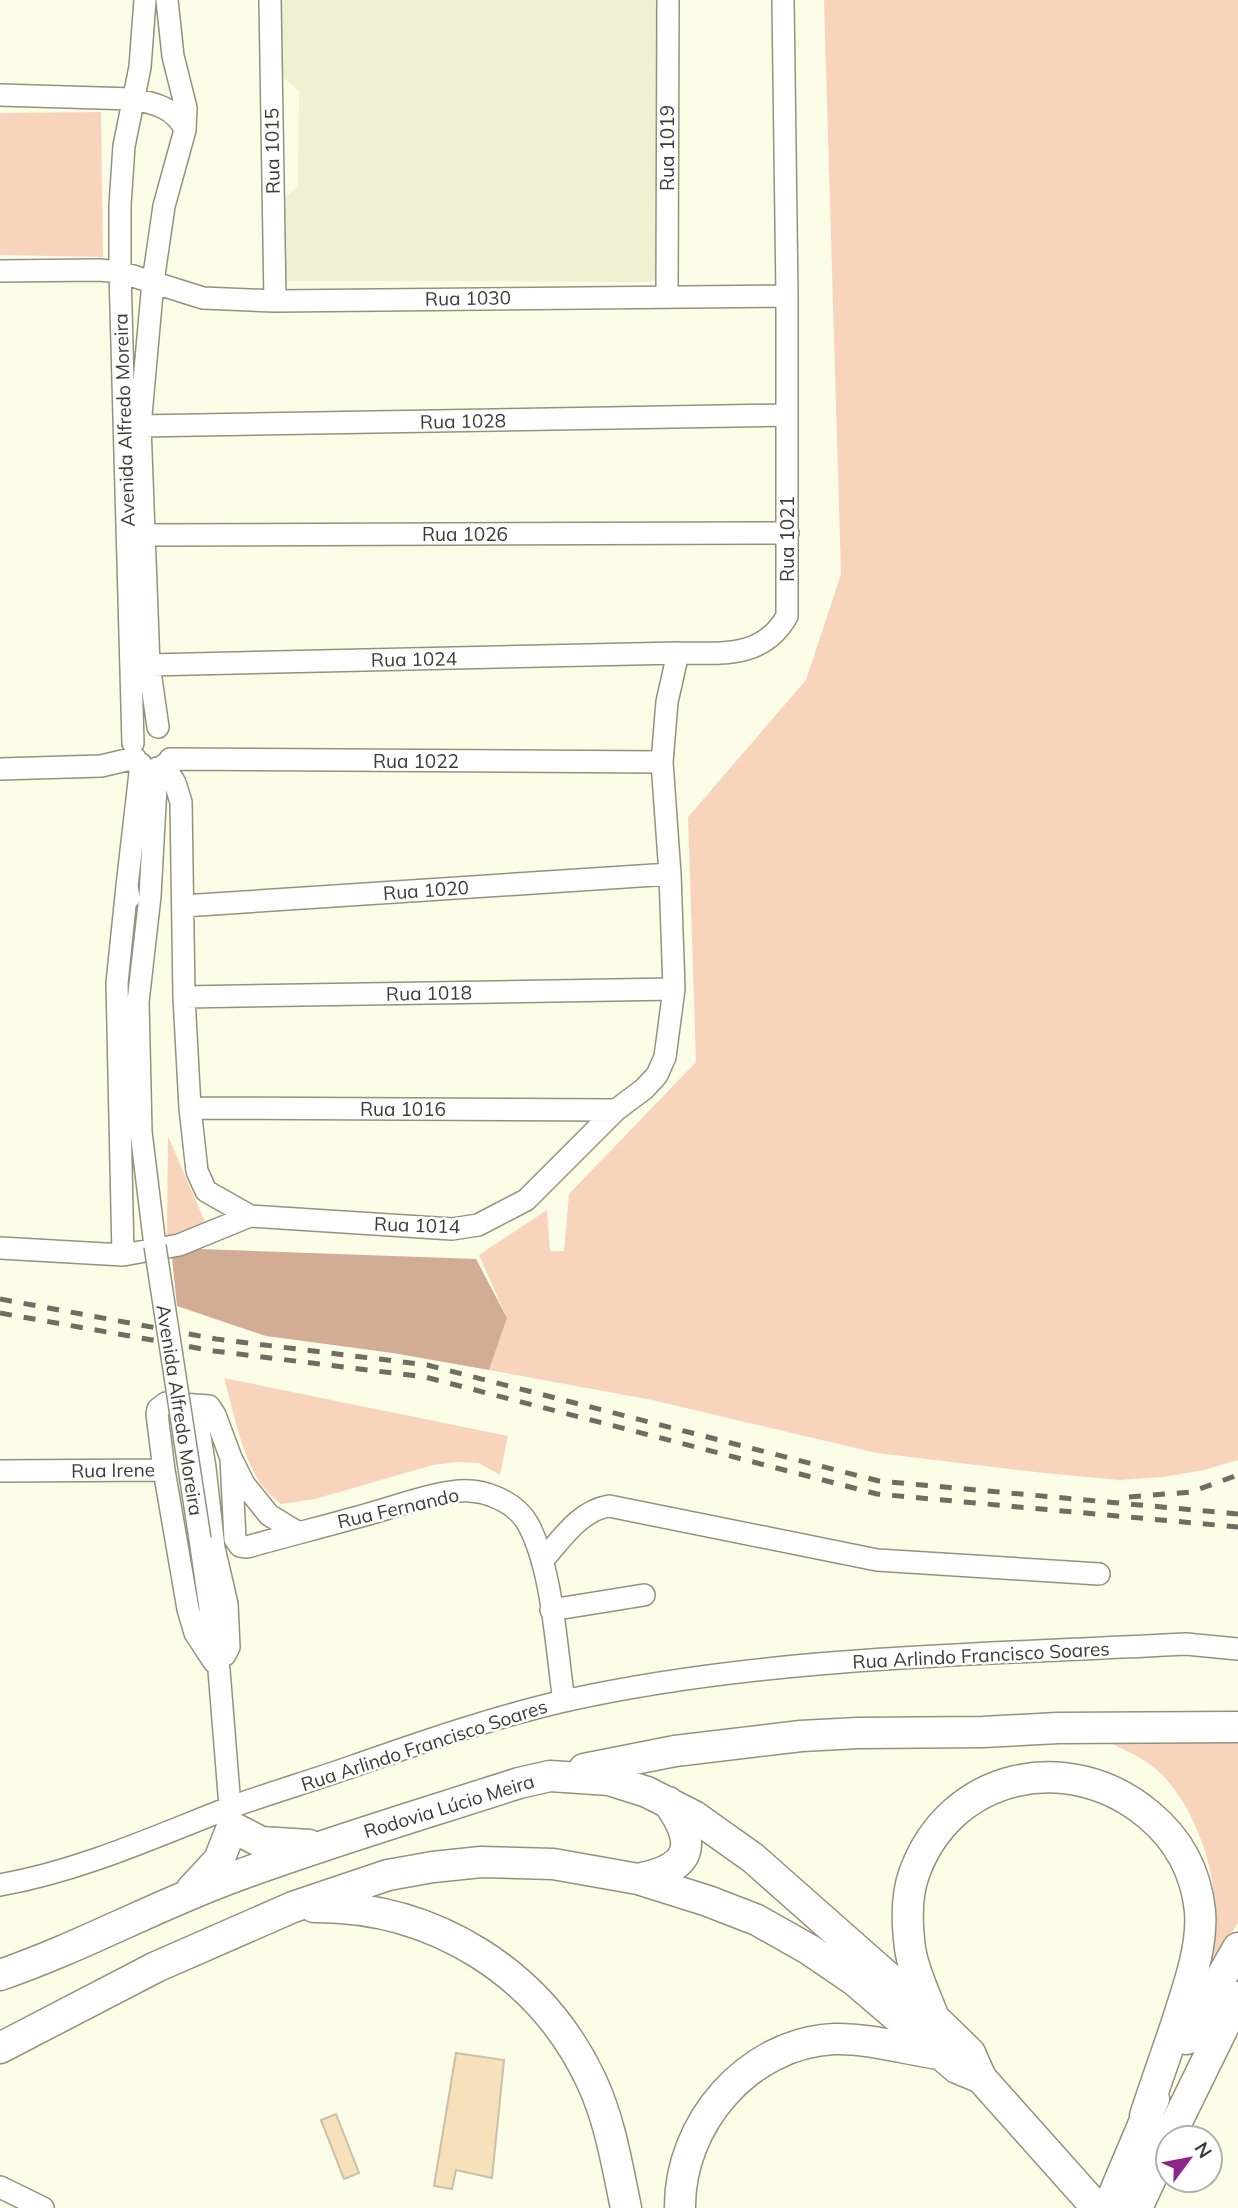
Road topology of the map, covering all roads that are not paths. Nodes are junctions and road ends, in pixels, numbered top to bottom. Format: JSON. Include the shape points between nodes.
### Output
{"nodes":[{"id":1,"x":145,"y":0,"type":"edge"},
{"id":2,"x":167,"y":0,"type":"edge"},
{"id":3,"x":270,"y":0,"type":"edge"},
{"id":4,"x":668,"y":0,"type":"edge"},
{"id":5,"x":783,"y":0,"type":"edge"},
{"id":6,"x":0,"y":95,"type":"edge"},
{"id":7,"x":133,"y":99,"type":"junction"},
{"id":8,"x":185,"y":130,"type":"junction"},
{"id":9,"x":0,"y":271,"type":"edge"},
{"id":10,"x":120,"y":272,"type":"junction"},
{"id":11,"x":153,"y":282,"type":"junction"},
{"id":12,"x":667,"y":295,"type":"junction"},
{"id":13,"x":787,"y":296,"type":"junction"},
{"id":14,"x":275,"y":301,"type":"junction"},
{"id":15,"x":786,"y":415,"type":"junction"},
{"id":16,"x":140,"y":426,"type":"junction"},
{"id":17,"x":788,"y":533,"type":"junction"},
{"id":18,"x":143,"y":535,"type":"junction"},
{"id":19,"x":678,"y":653,"type":"junction"},
{"id":20,"x":149,"y":665,"type":"junction"},
{"id":21,"x":158,"y":727,"type":"junction"},
{"id":22,"x":150,"y":760,"type":"junction"},
{"id":23,"x":662,"y":762,"type":"junction"},
{"id":24,"x":0,"y":769,"type":"edge"},
{"id":25,"x":670,"y":873,"type":"junction"},
{"id":26,"x":127,"y":886,"type":"junction"},
{"id":27,"x":183,"y":906,"type":"junction"},
{"id":28,"x":674,"y":989,"type":"junction"},
{"id":29,"x":139,"y":997,"type":"junction"},
{"id":30,"x":184,"y":997,"type":"junction"},
{"id":31,"x":190,"y":1108,"type":"junction"},
{"id":32,"x":616,"y":1110,"type":"junction"},
{"id":33,"x":250,"y":1216,"type":"junction"},
{"id":34,"x":0,"y":1248,"type":"edge"},
{"id":35,"x":123,"y":1255,"type":"junction"},
{"id":36,"x":194,"y":1405,"type":"junction"},
{"id":37,"x":231,"y":1458,"type":"junction"},
{"id":38,"x":164,"y":1470,"type":"junction"},
{"id":39,"x":0,"y":1471,"type":"edge"},
{"id":40,"x":297,"y":1532,"type":"junction"},
{"id":41,"x":542,"y":1561,"type":"junction"},
{"id":42,"x":1099,"y":1574,"type":"dead end"},
{"id":43,"x":644,"y":1595,"type":"dead end"},
{"id":44,"x":551,"y":1609,"type":"junction"},
{"id":45,"x":1238,"y":1649,"type":"edge"},
{"id":46,"x":219,"y":1670,"type":"junction"},
{"id":47,"x":564,"y":1701,"type":"junction"},
{"id":48,"x":1238,"y":1727,"type":"edge"},
{"id":49,"x":550,"y":1776,"type":"junction"},
{"id":50,"x":668,"y":1802,"type":"junction"},
{"id":51,"x":231,"y":1817,"type":"junction"},
{"id":52,"x":323,"y":1846,"type":"junction"},
{"id":53,"x":638,"y":1879,"type":"junction"},
{"id":54,"x":0,"y":1885,"type":"edge"},
{"id":55,"x":172,"y":1902,"type":"junction"},
{"id":56,"x":293,"y":1908,"type":"junction"},
{"id":57,"x":1238,"y":1948,"type":"edge"},
{"id":58,"x":0,"y":1975,"type":"edge"},
{"id":59,"x":1238,"y":1997,"type":"edge"},
{"id":60,"x":933,"y":2017,"type":"junction"},
{"id":61,"x":0,"y":2048,"type":"edge"},
{"id":62,"x":939,"y":2054,"type":"junction"},
{"id":63,"x":981,"y":2078,"type":"junction"},
{"id":64,"x":1145,"y":2116,"type":"junction"},
{"id":65,"x":1176,"y":2124,"type":"edge"},
{"id":66,"x":1154,"y":2160,"type":"edge"},
{"id":67,"x":1136,"y":2186,"type":"edge"},
{"id":68,"x":0,"y":2187,"type":"edge"},
{"id":69,"x":43,"y":2208,"type":"edge"},
{"id":70,"x":626,"y":2208,"type":"edge"},
{"id":71,"x":680,"y":2208,"type":"edge"},
{"id":72,"x":1097,"y":2208,"type":"edge"},
{"id":73,"x":1108,"y":2208,"type":"edge"}],
"edges":[{"from":1,"to":7,"type":"street","name":"Avenida Alfredo Moreira"},
{"from":2,"to":8,"type":"street","name":"Avenida Alfredo Moreira","via":[[173,57],[186,108]]},
{"from":3,"to":14,"type":"street","name":"Rua 1015"},
{"from":4,"to":12,"type":"street","name":"Rua 1019"},
{"from":5,"to":13,"type":"street","name":"Rua 1021"},
{"from":6,"to":7,"type":"street"},
{"from":7,"to":8,"type":"street","via":[[166,109]]},
{"from":7,"to":10,"type":"street","name":"Avenida Alfredo Moreira","via":[[124,146]]},
{"from":8,"to":11,"type":"street","name":"Avenida Alfredo Moreira","via":[[164,206]]},
{"from":9,"to":10,"type":"street","name":"Rua 1030"},
{"from":10,"to":11,"type":"street","name":"Rua 1030"},
{"from":10,"to":22,"type":"street","name":"Avenida Alfredo Moreira"},
{"from":11,"to":14,"type":"street","name":"Rua 1030","via":[[203,298]]},
{"from":11,"to":16,"type":"street","name":"Avenida Alfredo Moreira"},
{"from":12,"to":13,"type":"street","name":"Rua 1030"},
{"from":12,"to":14,"type":"street","name":"Rua 1030"},
{"from":13,"to":15,"type":"street","name":"Rua 1021"},
{"from":15,"to":16,"type":"street","name":"Rua 1028"},
{"from":15,"to":17,"type":"street","name":"Rua 1021"},
{"from":16,"to":18,"type":"street","name":"Avenida Alfredo Moreira"},
{"from":17,"to":18,"type":"street","name":"Rua 1026"},
{"from":17,"to":19,"type":"street","name":"Rua 1021","via":[[787,615],[778,631],[748,650]]},
{"from":18,"to":20,"type":"street","name":"Avenida Alfredo Moreira"},
{"from":19,"to":20,"type":"street","name":"Rua 1024"},
{"from":19,"to":23,"type":"street","via":[[667,702]]},
{"from":20,"to":21,"type":"street","name":"Avenida Alfredo Moreira"},
{"from":21,"to":22,"type":"street","via":[[142,729]]},
{"from":21,"to":22,"type":"street","name":"Avenida Alfredo Moreira","via":[[174,744]]},
{"from":22,"to":23,"type":"street","name":"Rua 1022"},
{"from":22,"to":24,"type":"street"},
{"from":22,"to":26,"type":"street","name":"Avenida Alfredo Moreira"},
{"from":22,"to":27,"type":"street","name":"Avenida Alfredo Moreira","via":[[175,783],[181,802]]},
{"from":22,"to":29,"type":"street","name":"Avenida Alfredo Moreira","via":[[150,896]]},
{"from":23,"to":25,"type":"street"},
{"from":25,"to":27,"type":"street","name":"Rua 1020"},
{"from":25,"to":28,"type":"street"},
{"from":26,"to":29,"type":"street","name":"Avenida Alfredo Moreira"},
{"from":26,"to":35,"type":"street","name":"Avenida Alfredo Moreira","via":[[117,983]]},
{"from":27,"to":30,"type":"street","name":"Avenida Alfredo Moreira"},
{"from":28,"to":30,"type":"street","name":"Rua 1018"},
{"from":28,"to":32,"type":"street","name":"Rua 1014","via":[[665,1057],[657,1074]]},
{"from":29,"to":46,"type":"street","name":"Avenida Alfredo Moreira","bridge":true,"via":[[141,1132],[147,1187]]},
{"from":30,"to":31,"type":"street","name":"Avenida Alfredo Moreira"},
{"from":31,"to":32,"type":"street","name":"Rua 1016"},
{"from":31,"to":33,"type":"street","name":"Avenida Alfredo Moreira","via":[[197,1171],[206,1191]]},
{"from":32,"to":33,"type":"street","name":"Rua 1014","via":[[526,1200],[478,1225],[452,1229]]},
{"from":33,"to":35,"type":"street","name":"Rua 1014","via":[[179,1245]]},
{"from":34,"to":35,"type":"street","name":"Rua 1014"},
{"from":36,"to":37,"type":"street","via":[[212,1409]]},
{"from":36,"to":38,"type":"street","name":"Rua Irene","via":[[166,1404],[158,1409]]},
{"from":36,"to":46,"type":"street","via":[[214,1548],[227,1604],[229,1647]]},
{"from":37,"to":40,"type":"street","via":[[257,1502]]},
{"from":37,"to":40,"type":"street","name":"Rua Fernando","via":[[235,1539],[240,1546]]},
{"from":38,"to":39,"type":"street","name":"Rua Irene"},
{"from":38,"to":46,"type":"street","via":[[188,1609],[195,1633]]},
{"from":40,"to":41,"type":"street","name":"Rua Fernando","via":[[459,1491],[480,1493],[500,1498],[527,1522]]},
{"from":41,"to":42,"type":"street","via":[[580,1518],[594,1508],[610,1506],[877,1560]]},
{"from":41,"to":44,"type":"street","name":"Rua Fernando"},
{"from":43,"to":44,"type":"street"},
{"from":44,"to":47,"type":"street","name":"Rua Fernando"},
{"from":45,"to":47,"type":"street","name":"Rua Arlindo Francisco Soares","via":[[1186,1644],[805,1665],[711,1675]]},
{"from":46,"to":51,"type":"street","name":"Avenida Alfredo Moreira"},
{"from":47,"to":51,"type":"street","name":"Rua Arlindo Francisco Soares","via":[[450,1733]]},
{"from":48,"to":49,"type":"highway","via":[[801,1736],[674,1751]]},
{"from":49,"to":50,"type":"highway","name":"Rodovia Lúcio Meira","via":[[617,1781]]},
{"from":49,"to":52,"type":"highway","name":"Rodovia Lúcio Meira"},
{"from":50,"to":53,"type":"highway","via":[[685,1832],[686,1854],[664,1873]]},
{"from":50,"to":60,"type":"highway","name":"Rodovia Lúcio Meira","via":[[753,1858]]},
{"from":51,"to":52,"type":"highway","via":[[261,1842]]},
{"from":51,"to":54,"type":"street","name":"Rua Arlindo Francisco Soares","via":[[42,1878]]},
{"from":51,"to":55,"type":"highway","via":[[219,1860]]},
{"from":52,"to":55,"type":"highway","name":"Rodovia Lúcio Meira"},
{"from":53,"to":56,"type":"highway","name":"Rodovia Lúcio Meira","via":[[553,1864],[481,1862],[388,1875]]},
{"from":53,"to":62,"type":"highway","name":"Rodovia Lúcio Meira","via":[[757,1920],[810,1950],[854,1980]]},
{"from":55,"to":58,"type":"highway","name":"Rodovia Lúcio Meira"},
{"from":56,"to":61,"type":"highway","name":"Rodovia Lúcio Meira","via":[[156,1967]]},
{"from":56,"to":70,"type":"highway","via":[[340,1907],[427,1926],[484,1957],[523,1987],[557,2023],[591,2081],[613,2144]]},
{"from":57,"to":64,"type":"highway"},
{"from":59,"to":65,"type":"highway"},
{"from":60,"to":63,"type":"highway","name":"Rodovia Lúcio Meira","via":[[970,2053]]},
{"from":60,"to":64,"type":"highway","via":[[910,1949],[909,1898],[914,1874],[941,1827],[978,1794],[1023,1779],[1077,1779],[1110,1789],[1160,1824],[1184,1854],[1200,1913],[1189,1985]]},
{"from":62,"to":63,"type":"highway","name":"Rodovia Lúcio Meira"},
{"from":62,"to":71,"type":"highway","via":[[835,2039],[786,2049],[764,2060],[725,2093],[705,2118],[691,2144]]},
{"from":63,"to":72,"type":"highway","name":"Rodovia Lúcio Meira"},
{"from":64,"to":67,"type":"highway"},
{"from":66,"to":67,"type":"highway"},
{"from":67,"to":73,"type":"highway"},
{"from":68,"to":69,"type":"street"}]}
